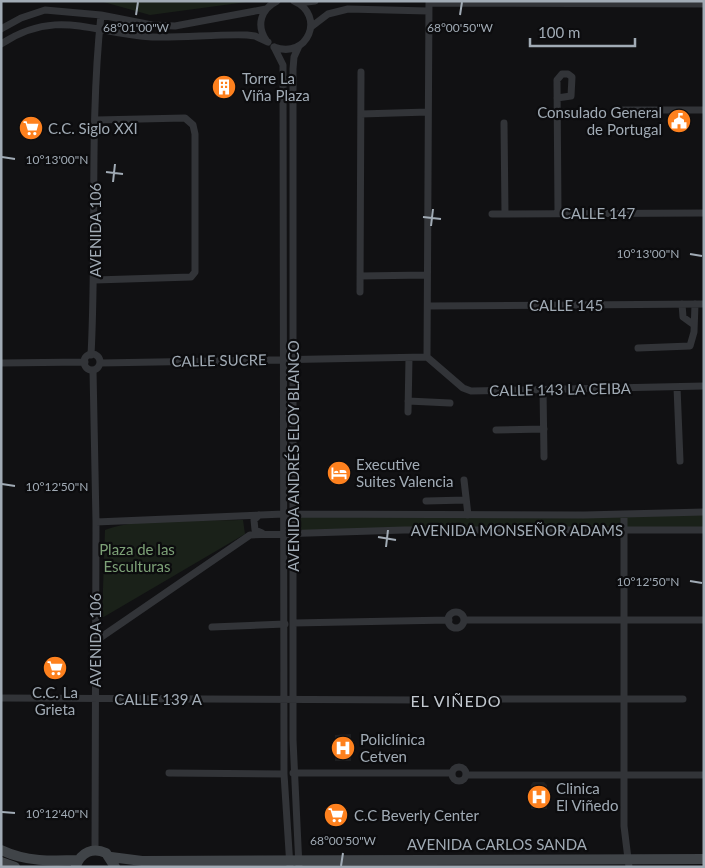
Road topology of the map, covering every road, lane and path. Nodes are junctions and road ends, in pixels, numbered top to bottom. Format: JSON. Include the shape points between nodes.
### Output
{"nodes":[{"id":1,"x":277,"y":1,"type":"edge"},
{"id":2,"x":315,"y":1,"type":"edge"},
{"id":3,"x":296,"y":2,"type":"edge"},
{"id":4,"x":704,"y":4,"type":"edge"},
{"id":5,"x":428,"y":5,"type":"edge"},
{"id":6,"x":266,"y":9,"type":"junction"},
{"id":7,"x":101,"y":15,"type":"junction"},
{"id":8,"x":311,"y":27,"type":"junction"},
{"id":9,"x":100,"y":29,"type":"junction"},
{"id":10,"x":1,"y":30,"type":"edge"},
{"id":11,"x":1,"y":44,"type":"edge"},
{"id":12,"x":271,"y":45,"type":"junction"},
{"id":13,"x":299,"y":46,"type":"junction"},
{"id":14,"x":360,"y":72,"type":"dead end"},
{"id":15,"x":557,"y":98,"type":"dead end"},
{"id":16,"x":623,"y":110,"type":"dead end"},
{"id":17,"x":704,"y":110,"type":"edge"},
{"id":18,"x":428,"y":112,"type":"junction"},
{"id":19,"x":361,"y":114,"type":"junction"},
{"id":20,"x":96,"y":120,"type":"junction"},
{"id":21,"x":504,"y":123,"type":"dead end"},
{"id":22,"x":704,"y":212,"type":"edge"},
{"id":23,"x":558,"y":213,"type":"junction"},
{"id":24,"x":492,"y":214,"type":"dead end"},
{"id":25,"x":505,"y":214,"type":"junction"},
{"id":26,"x":427,"y":274,"type":"junction"},
{"id":27,"x":360,"y":276,"type":"junction"},
{"id":28,"x":95,"y":280,"type":"junction"},
{"id":29,"x":360,"y":292,"type":"dead end"},
{"id":30,"x":682,"y":304,"type":"junction"},
{"id":31,"x":695,"y":304,"type":"junction"},
{"id":32,"x":704,"y":304,"type":"edge"},
{"id":33,"x":428,"y":306,"type":"junction"},
{"id":34,"x":694,"y":325,"type":"junction"},
{"id":35,"x":638,"y":348,"type":"dead end"},
{"id":36,"x":91,"y":355,"type":"junction"},
{"id":37,"x":427,"y":357,"type":"junction"},
{"id":38,"x":283,"y":358,"type":"junction"},
{"id":39,"x":410,"y":358,"type":"junction"},
{"id":40,"x":295,"y":359,"type":"junction"},
{"id":41,"x":85,"y":362,"type":"junction"},
{"id":42,"x":1,"y":363,"type":"edge"},
{"id":43,"x":100,"y":363,"type":"junction"},
{"id":44,"x":93,"y":370,"type":"junction"},
{"id":45,"x":704,"y":386,"type":"edge"},
{"id":46,"x":677,"y":387,"type":"junction"},
{"id":47,"x":543,"y":389,"type":"junction"},
{"id":48,"x":408,"y":401,"type":"junction"},
{"id":49,"x":450,"y":403,"type":"dead end"},
{"id":50,"x":408,"y":412,"type":"dead end"},
{"id":51,"x":544,"y":429,"type":"junction"},
{"id":52,"x":496,"y":430,"type":"dead end"},
{"id":53,"x":544,"y":457,"type":"dead end"},
{"id":54,"x":680,"y":461,"type":"dead end"},
{"id":55,"x":464,"y":480,"type":"dead end"},
{"id":56,"x":426,"y":500,"type":"dead end"},
{"id":57,"x":466,"y":500,"type":"junction"},
{"id":58,"x":704,"y":512,"type":"edge"},
{"id":59,"x":288,"y":514,"type":"junction"},
{"id":60,"x":624,"y":514,"type":"junction"},
{"id":61,"x":259,"y":515,"type":"junction"},
{"id":62,"x":468,"y":515,"type":"junction"},
{"id":63,"x":96,"y":522,"type":"junction"},
{"id":64,"x":624,"y":530,"type":"junction"},
{"id":65,"x":704,"y":530,"type":"edge"},
{"id":66,"x":288,"y":532,"type":"junction"},
{"id":67,"x":262,"y":533,"type":"junction"},
{"id":68,"x":704,"y":620,"type":"edge"},
{"id":69,"x":293,"y":622,"type":"junction"},
{"id":70,"x":624,"y":622,"type":"junction"},
{"id":71,"x":285,"y":624,"type":"junction"},
{"id":72,"x":212,"y":627,"type":"dead end"},
{"id":73,"x":94,"y":642,"type":"junction"},
{"id":74,"x":1,"y":698,"type":"edge"},
{"id":75,"x":285,"y":698,"type":"junction"},
{"id":76,"x":293,"y":698,"type":"junction"},
{"id":77,"x":624,"y":698,"type":"junction"},
{"id":78,"x":95,"y":699,"type":"junction"},
{"id":79,"x":490,"y":699,"type":"dead end"},
{"id":80,"x":683,"y":699,"type":"dead end"},
{"id":81,"x":420,"y":700,"type":"dead end"},
{"id":82,"x":168,"y":773,"type":"dead end"},
{"id":83,"x":293,"y":773,"type":"junction"},
{"id":84,"x":284,"y":774,"type":"junction"},
{"id":85,"x":625,"y":774,"type":"junction"},
{"id":86,"x":704,"y":775,"type":"edge"},
{"id":87,"x":1,"y":850,"type":"edge"},
{"id":88,"x":95,"y":850,"type":"junction"},
{"id":89,"x":704,"y":860,"type":"edge"},
{"id":90,"x":1,"y":862,"type":"edge"},
{"id":91,"x":113,"y":862,"type":"edge"},
{"id":92,"x":629,"y":863,"type":"edge"},
{"id":93,"x":77,"y":864,"type":"edge"},
{"id":94,"x":294,"y":864,"type":"edge"},
{"id":95,"x":15,"y":867,"type":"edge"}],
"edges":[{"from":1,"to":6,"type":"street"},
{"from":2,"to":3,"type":"street"},
{"from":3,"to":8,"type":"street","via":[[308,14]]},
{"from":4,"to":5,"type":"street"},
{"from":5,"to":8,"type":"street","via":[[348,9],[328,14]]},
{"from":5,"to":18,"type":"street"},
{"from":6,"to":7,"type":"street","via":[[175,26]]},
{"from":6,"to":12,"type":"street","name":"AVENIDA ANDRÉS ELOY BLANCO","via":[[260,26]]},
{"from":7,"to":9,"type":"street","name":"AVENIDA 106"},
{"from":7,"to":10,"type":"street","via":[[45,10],[21,18]]},
{"from":8,"to":13,"type":"street","name":"AVENIDA ANDRÉS ELOY BLANCO"},
{"from":9,"to":11,"type":"street","via":[[70,24],[36,26]]},
{"from":9,"to":12,"type":"street","via":[[166,38],[247,35]]},
{"from":9,"to":20,"type":"street","name":"AVENIDA 106"},
{"from":12,"to":13,"type":"street","via":[[290,50]]},
{"from":12,"to":38,"type":"street","name":"AVENIDA ANDRÉS ELOY BLANCO","via":[[283,65]]},
{"from":13,"to":40,"type":"street","name":"AVENIDA ANDRÉS ELOY BLANCO","via":[[293,69]]},
{"from":14,"to":19,"type":"street"},
{"from":15,"to":23,"type":"street"},
{"from":16,"to":17,"type":"street"},
{"from":18,"to":19,"type":"street"},
{"from":18,"to":26,"type":"street"},
{"from":19,"to":27,"type":"street"},
{"from":20,"to":28,"type":"street","name":"AVENIDA 106"},
{"from":20,"to":28,"type":"street","via":[[185,118],[193,125],[195,144],[194,272],[191,277]]},
{"from":21,"to":25,"type":"street"},
{"from":22,"to":23,"type":"street","name":"CALLE 147"},
{"from":23,"to":25,"type":"street","name":"CALLE 147"},
{"from":24,"to":25,"type":"street","name":"CALLE 147"},
{"from":26,"to":27,"type":"street"},
{"from":26,"to":33,"type":"street"},
{"from":27,"to":29,"type":"street"},
{"from":28,"to":36,"type":"street","name":"AVENIDA 106"},
{"from":30,"to":31,"type":"street","name":"CALLE 145"},
{"from":30,"to":33,"type":"street","name":"CALLE 145"},
{"from":30,"to":34,"type":"street","via":[[683,318]]},
{"from":31,"to":32,"type":"street","name":"CALLE 145"},
{"from":31,"to":34,"type":"street"},
{"from":33,"to":37,"type":"street"},
{"from":34,"to":35,"type":"street","via":[[689,348]]},
{"from":36,"to":41,"type":"street"},
{"from":36,"to":43,"type":"street","via":[[99,358]]},
{"from":37,"to":39,"type":"street","name":"CALLE SUCRE"},
{"from":37,"to":47,"type":"street","name":"CALLE 143 LA CEIBA","via":[[463,388],[471,391]]},
{"from":38,"to":40,"type":"street","name":"CALLE SUCRE"},
{"from":38,"to":43,"type":"street","name":"CALLE SUCRE"},
{"from":38,"to":59,"type":"street","name":"AVENIDA ANDRÉS ELOY BLANCO"},
{"from":39,"to":40,"type":"street","name":"CALLE SUCRE"},
{"from":39,"to":48,"type":"street"},
{"from":40,"to":59,"type":"street","name":"AVENIDA ANDRÉS ELOY BLANCO"},
{"from":41,"to":42,"type":"street"},
{"from":41,"to":44,"type":"street","via":[[86,368]]},
{"from":43,"to":44,"type":"street"},
{"from":44,"to":63,"type":"street","name":"AVENIDA 106"},
{"from":45,"to":46,"type":"street","name":"CALLE 143 LA CEIBA"},
{"from":46,"to":47,"type":"street","name":"CALLE 143 LA CEIBA"},
{"from":46,"to":54,"type":"street"},
{"from":47,"to":51,"type":"street"},
{"from":48,"to":49,"type":"street"},
{"from":48,"to":50,"type":"street"},
{"from":51,"to":52,"type":"street"},
{"from":51,"to":53,"type":"street"},
{"from":55,"to":57,"type":"street"},
{"from":56,"to":57,"type":"street"},
{"from":57,"to":62,"type":"street"},
{"from":58,"to":60,"type":"street","name":"AVENIDA MONSEÑOR ADAMS"},
{"from":59,"to":61,"type":"street","name":"AVENIDA MONSEÑOR ADAMS"},
{"from":59,"to":62,"type":"street","name":"AVENIDA MONSEÑOR ADAMS"},
{"from":59,"to":66,"type":"street","name":"AVENIDA ANDRÉS ELOY BLANCO"},
{"from":60,"to":62,"type":"street","name":"AVENIDA MONSEÑOR ADAMS"},
{"from":60,"to":64,"type":"street"},
{"from":61,"to":63,"type":"street","name":"AVENIDA MONSEÑOR ADAMS"},
{"from":61,"to":67,"type":"street","via":[[254,526]]},
{"from":63,"to":73,"type":"street","name":"AVENIDA 106"},
{"from":64,"to":65,"type":"street","name":"AVENIDA MONSEÑOR ADAMS"},
{"from":64,"to":66,"type":"street","name":"AVENIDA MONSEÑOR ADAMS"},
{"from":64,"to":70,"type":"street"},
{"from":66,"to":67,"type":"street","name":"AVENIDA MONSEÑOR ADAMS"},
{"from":66,"to":69,"type":"street","name":"AVENIDA ANDRÉS ELOY BLANCO"},
{"from":66,"to":71,"type":"street","name":"AVENIDA ANDRÉS ELOY BLANCO"},
{"from":67,"to":73,"type":"street","name":"AVENIDA MONSEÑOR ADAMS","via":[[250,535]]},
{"from":68,"to":70,"type":"street"},
{"from":69,"to":70,"type":"street","via":[[449,620],[456,627],[461,626],[464,620]]},
{"from":69,"to":76,"type":"street","name":"AVENIDA ANDRÉS ELOY BLANCO"},
{"from":70,"to":77,"type":"street"},
{"from":71,"to":72,"type":"street"},
{"from":71,"to":75,"type":"street","name":"AVENIDA ANDRÉS ELOY BLANCO"},
{"from":73,"to":78,"type":"street","name":"AVENIDA 106"},
{"from":74,"to":78,"type":"street","name":"CALLE 139 A"},
{"from":75,"to":76,"type":"street","name":"CALLE 139 A"},
{"from":75,"to":78,"type":"street","name":"CALLE 139 A"},
{"from":75,"to":84,"type":"street","name":"AVENIDA ANDRÉS ELOY BLANCO"},
{"from":76,"to":81,"type":"street","name":"CALLE 139 A"},
{"from":76,"to":83,"type":"street","name":"AVENIDA ANDRÉS ELOY BLANCO"},
{"from":77,"to":79,"type":"street"},
{"from":77,"to":80,"type":"street"},
{"from":77,"to":85,"type":"street"},
{"from":78,"to":88,"type":"street","name":"AVENIDA 106"},
{"from":82,"to":84,"type":"street"},
{"from":83,"to":85,"type":"street","via":[[452,774],[459,781],[466,775]]},
{"from":83,"to":94,"type":"street","name":"AVENIDA ANDRÉS ELOY BLANCO"},
{"from":84,"to":94,"type":"street","name":"AVENIDA ANDRÉS ELOY BLANCO"},
{"from":85,"to":86,"type":"street"},
{"from":85,"to":92,"type":"street","via":[[624,826]]},
{"from":87,"to":93,"type":"street","via":[[39,861]]},
{"from":88,"to":91,"type":"street","name":"AVENIDA CARLOS SANDA","via":[[106,853]]},
{"from":88,"to":93,"type":"street","via":[[85,853]]},
{"from":89,"to":92,"type":"street","name":"AVENIDA CARLOS SANDA"},
{"from":90,"to":95,"type":"street"},
{"from":91,"to":94,"type":"street","name":"AVENIDA CARLOS SANDA"},
{"from":92,"to":94,"type":"street","name":"AVENIDA CARLOS SANDA"}]}
